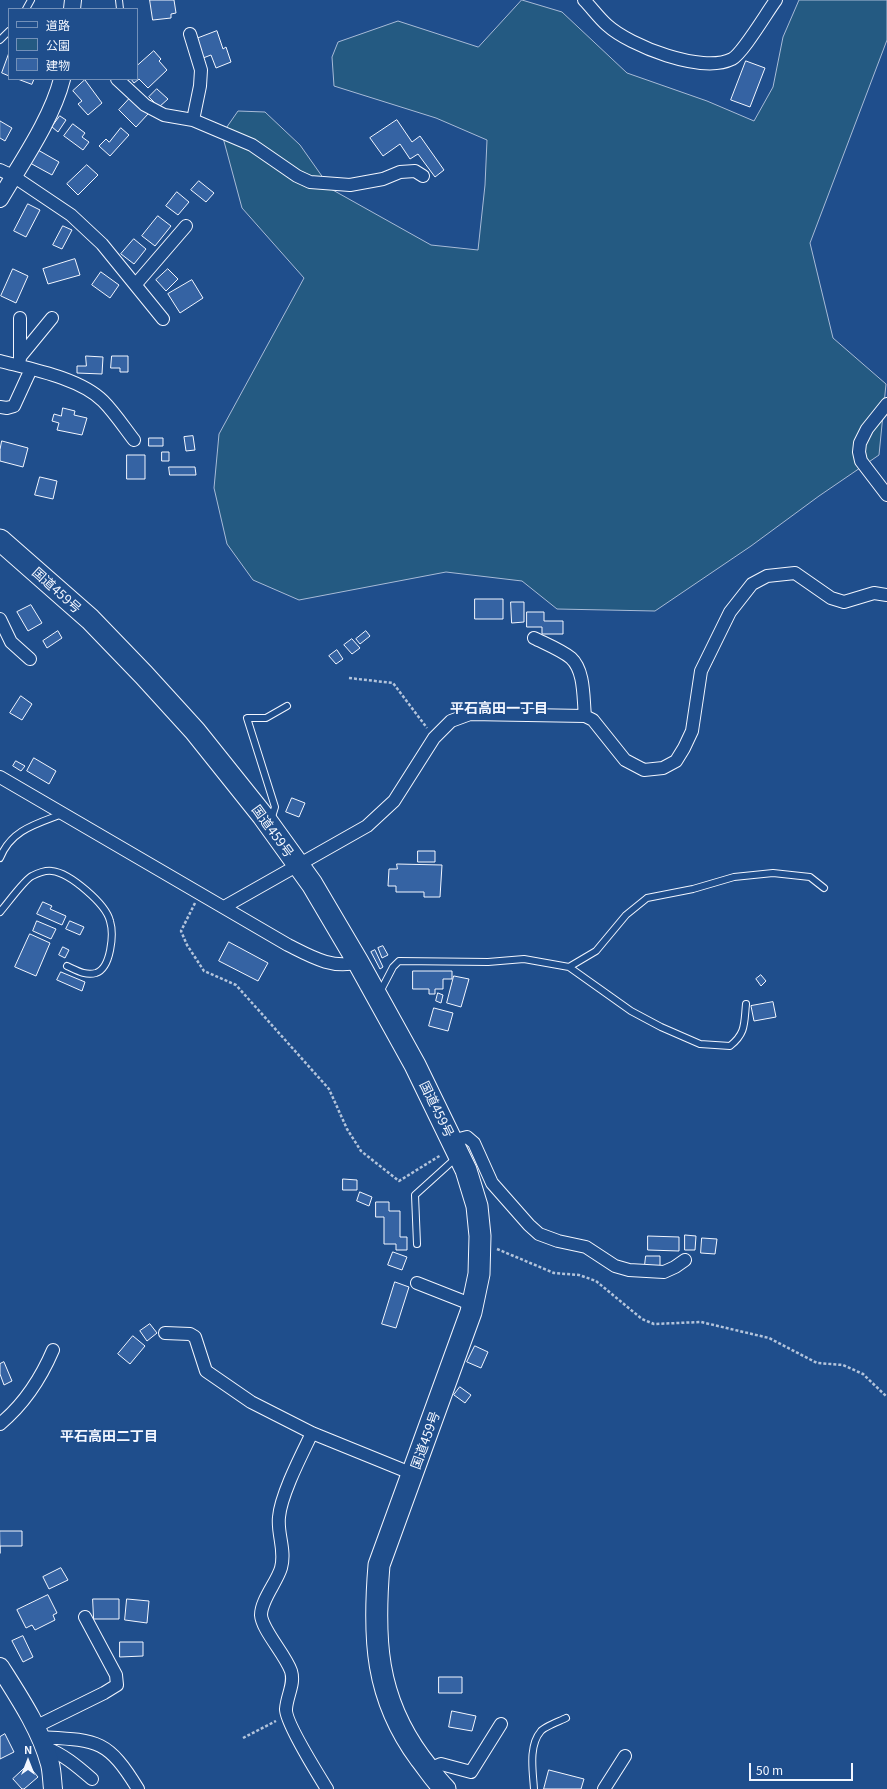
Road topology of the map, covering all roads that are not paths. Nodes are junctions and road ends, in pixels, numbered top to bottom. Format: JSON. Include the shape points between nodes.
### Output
{"nodes":[{"id":1,"x":584,"y":0,"type":"edge"},
{"id":2,"x":776,"y":0,"type":"edge"},
{"id":3,"x":8,"y":33,"type":"edge"},
{"id":4,"x":190,"y":34,"type":"dead end"},
{"id":5,"x":0,"y":40,"type":"edge"},
{"id":6,"x":62,"y":80,"type":"edge"},
{"id":7,"x":118,"y":80,"type":"edge"},
{"id":8,"x":193,"y":120,"type":"junction"},
{"id":9,"x":7,"y":173,"type":"edge"},
{"id":10,"x":423,"y":176,"type":"dead end"},
{"id":11,"x":0,"y":199,"type":"edge"},
{"id":12,"x":186,"y":226,"type":"dead end"},
{"id":13,"x":136,"y":284,"type":"junction"},
{"id":14,"x":20,"y":318,"type":"dead end"},
{"id":15,"x":52,"y":318,"type":"dead end"},
{"id":16,"x":163,"y":319,"type":"dead end"},
{"id":17,"x":0,"y":361,"type":"edge"},
{"id":18,"x":24,"y":364,"type":"junction"},
{"id":19,"x":887,"y":404,"type":"edge"},
{"id":20,"x":0,"y":407,"type":"edge"},
{"id":21,"x":134,"y":440,"type":"dead end"},
{"id":22,"x":887,"y":495,"type":"edge"},
{"id":23,"x":0,"y":540,"type":"edge"},
{"id":24,"x":887,"y":595,"type":"edge"},
{"id":25,"x":0,"y":619,"type":"edge"},
{"id":26,"x":534,"y":638,"type":"dead end"},
{"id":27,"x":30,"y":659,"type":"dead end"},
{"id":28,"x":287,"y":706,"type":"dead end"},
{"id":29,"x":585,"y":716,"type":"junction"},
{"id":30,"x":0,"y":777,"type":"edge"},
{"id":31,"x":62,"y":814,"type":"junction"},
{"id":32,"x":270,"y":825,"type":"junction"},
{"id":33,"x":0,"y":858,"type":"edge"},
{"id":34,"x":298,"y":864,"type":"junction"},
{"id":35,"x":824,"y":888,"type":"dead end"},
{"id":36,"x":224,"y":907,"type":"junction"},
{"id":37,"x":0,"y":912,"type":"edge"},
{"id":38,"x":358,"y":962,"type":"junction"},
{"id":39,"x":67,"y":966,"type":"dead end"},
{"id":40,"x":569,"y":967,"type":"junction"},
{"id":41,"x":378,"y":997,"type":"junction"},
{"id":42,"x":746,"y":1004,"type":"dead end"},
{"id":43,"x":455,"y":1148,"type":"junction"},
{"id":44,"x":417,"y":1244,"type":"dead end"},
{"id":45,"x":686,"y":1260,"type":"dead end"},
{"id":46,"x":417,"y":1283,"type":"dead end"},
{"id":47,"x":472,"y":1305,"type":"junction"},
{"id":48,"x":165,"y":1333,"type":"dead end"},
{"id":49,"x":53,"y":1350,"type":"dead end"},
{"id":50,"x":0,"y":1424,"type":"edge"},
{"id":51,"x":312,"y":1433,"type":"junction"},
{"id":52,"x":413,"y":1474,"type":"junction"},
{"id":53,"x":85,"y":1616,"type":"dead end"},
{"id":54,"x":0,"y":1667,"type":"edge"},
{"id":55,"x":566,"y":1718,"type":"dead end"},
{"id":56,"x":501,"y":1724,"type":"dead end"},
{"id":57,"x":39,"y":1737,"type":"junction"},
{"id":58,"x":625,"y":1756,"type":"dead end"},
{"id":59,"x":429,"y":1769,"type":"junction"},
{"id":60,"x":92,"y":1779,"type":"dead end"},
{"id":61,"x":53,"y":1789,"type":"edge"},
{"id":62,"x":138,"y":1789,"type":"edge"},
{"id":63,"x":327,"y":1789,"type":"edge"},
{"id":64,"x":446,"y":1789,"type":"edge"},
{"id":65,"x":534,"y":1789,"type":"edge"},
{"id":66,"x":604,"y":1789,"type":"edge"}],
"edges":[{"from":1,"to":2,"type":"street","via":[[607,25],[637,44],[667,56],[705,64],[715,64],[733,58]]},
{"from":3,"to":5,"type":"lane"},
{"from":4,"to":8,"type":"street","via":[[201,70]]},
{"from":6,"to":9,"type":"street","via":[[55,100],[28,154]]},
{"from":7,"to":8,"type":"street","via":[[145,105],[164,115]]},
{"from":8,"to":10,"type":"street","via":[[252,146],[310,182],[350,185],[383,179],[400,172],[415,171]]},
{"from":9,"to":11,"type":"street"},
{"from":9,"to":13,"type":"street","via":[[71,215],[102,244]]},
{"from":12,"to":13,"type":"street"},
{"from":13,"to":16,"type":"street"},
{"from":14,"to":18,"type":"street"},
{"from":15,"to":18,"type":"street"},
{"from":17,"to":18,"type":"street"},
{"from":18,"to":20,"type":"street","via":[[14,406]]},
{"from":18,"to":21,"type":"street","via":[[87,388],[103,401]]},
{"from":19,"to":22,"type":"street","via":[[867,429],[858,452],[861,461]]},
{"from":23,"to":32,"type":"highway","name":"国道459号","via":[[90,619],[144,675],[195,731]]},
{"from":24,"to":29,"type":"street","via":[[874,594],[844,602],[831,598],[795,573],[767,576],[752,584],[730,612],[700,671],[692,731],[684,748],[676,761],[663,768],[644,770],[625,760],[593,720]]},
{"from":25,"to":27,"type":"street","via":[[11,642]]},
{"from":26,"to":29,"type":"street","via":[[570,658],[577,666]]},
{"from":28,"to":32,"type":"lane","via":[[266,718],[247,718],[275,808]]},
{"from":29,"to":34,"type":"street","via":[[470,714],[451,721],[434,738],[394,801],[367,826]]},
{"from":30,"to":31,"type":"street"},
{"from":31,"to":33,"type":"lane","via":[[18,832],[3,849]]},
{"from":31,"to":36,"type":"street"},
{"from":32,"to":34,"type":"highway","name":"国道459号"},
{"from":34,"to":36,"type":"street"},
{"from":34,"to":38,"type":"highway","name":"国道459号"},
{"from":35,"to":40,"type":"lane","via":[[810,877],[773,873],[734,877],[693,889],[647,898],[626,915],[596,951]]},
{"from":36,"to":38,"type":"street","via":[[315,959],[333,964],[348,965]]},
{"from":37,"to":39,"type":"lane","via":[[30,876],[53,871],[72,878],[94,897],[110,919],[112,936],[110,952],[101,970],[83,973]]},
{"from":38,"to":41,"type":"highway","name":"国道459号"},
{"from":40,"to":41,"type":"lane","via":[[524,959],[488,962],[399,960]]},
{"from":40,"to":42,"type":"lane","via":[[631,1011],[661,1028],[700,1044],[730,1046],[740,1038]]},
{"from":41,"to":43,"type":"highway","name":"国道459号","via":[[415,1065]]},
{"from":43,"to":44,"type":"lane","via":[[415,1195]]},
{"from":43,"to":45,"type":"street","via":[[467,1137],[474,1143],[492,1183],[539,1234],[586,1247],[615,1266],[629,1270],[664,1272]]},
{"from":43,"to":47,"type":"highway","name":"国道459号","via":[[478,1206],[479,1274]]},
{"from":46,"to":47,"type":"street"},
{"from":47,"to":52,"type":"highway","name":"国道459号"},
{"from":48,"to":51,"type":"street","via":[[190,1334],[195,1337],[206,1371],[251,1402]]},
{"from":49,"to":50,"type":"street","via":[[29,1393]]},
{"from":51,"to":52,"type":"street"},
{"from":51,"to":63,"type":"street","via":[[280,1510],[279,1527],[283,1558],[281,1569],[262,1608],[261,1616],[284,1656],[293,1680],[286,1709],[287,1716]]},
{"from":52,"to":59,"type":"highway","name":"国道459号","via":[[379,1565],[376,1625],[381,1675],[386,1692],[405,1736]]},
{"from":53,"to":57,"type":"street","via":[[116,1674],[117,1685]]},
{"from":54,"to":57,"type":"main road"},
{"from":55,"to":65,"type":"lane","via":[[541,1730],[534,1745]]},
{"from":56,"to":59,"type":"street","via":[[471,1772],[441,1764]]},
{"from":57,"to":60,"type":"street"},
{"from":57,"to":61,"type":"main road","via":[[50,1765]]},
{"from":57,"to":62,"type":"street","via":[[80,1739],[95,1743],[111,1752]]},
{"from":58,"to":66,"type":"street"},
{"from":59,"to":64,"type":"highway","name":"国道459号"}]}
